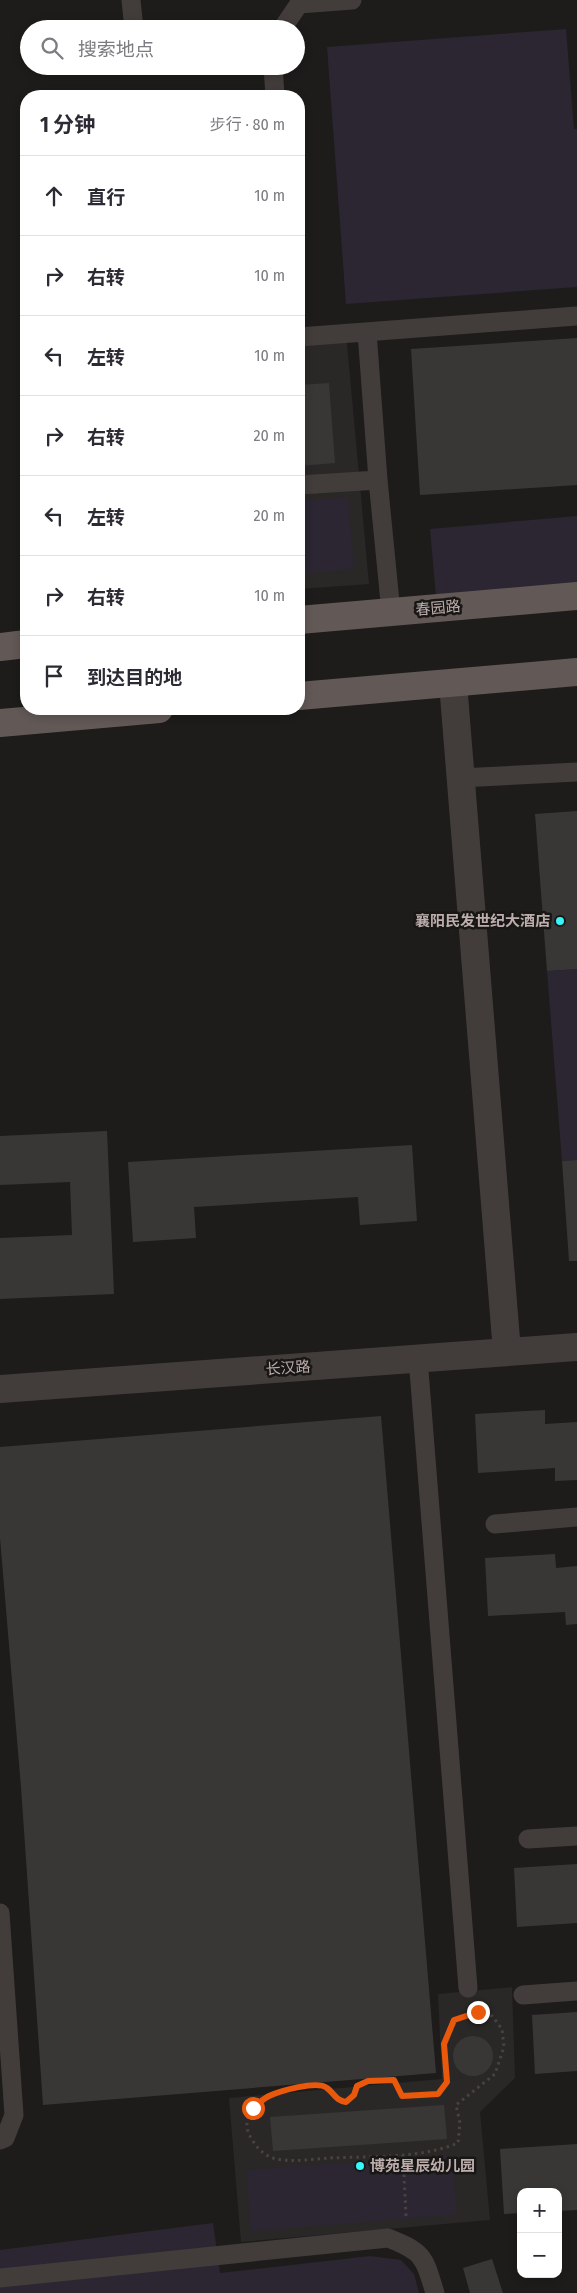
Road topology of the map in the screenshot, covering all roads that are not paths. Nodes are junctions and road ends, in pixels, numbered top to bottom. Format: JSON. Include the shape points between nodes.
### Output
{"nodes":[{"id":1,"x":131,"y":0,"type":"edge"},
{"id":2,"x":352,"y":0,"type":"edge"},
{"id":3,"x":133,"y":20,"type":"edge"},
{"id":4,"x":288,"y":20,"type":"edge"},
{"id":5,"x":274,"y":75,"type":"edge"},
{"id":6,"x":275,"y":90,"type":"edge"},
{"id":7,"x":577,"y":316,"type":"edge"},
{"id":8,"x":367,"y":332,"type":"junction"},
{"id":9,"x":305,"y":337,"type":"edge"},
{"id":10,"x":378,"y":480,"type":"junction"},
{"id":11,"x":305,"y":485,"type":"edge"},
{"id":12,"x":577,"y":596,"type":"edge"},
{"id":13,"x":391,"y":612,"type":"junction"},
{"id":14,"x":305,"y":619,"type":"edge"},
{"id":15,"x":20,"y":645,"type":"edge"},
{"id":16,"x":0,"y":647,"type":"edge"},
{"id":17,"x":577,"y":672,"type":"edge"},
{"id":18,"x":453,"y":683,"type":"junction"},
{"id":19,"x":305,"y":695,"type":"edge"},
{"id":20,"x":91,"y":715,"type":"edge"},
{"id":21,"x":0,"y":723,"type":"edge"},
{"id":22,"x":577,"y":772,"type":"edge"},
{"id":23,"x":460,"y":778,"type":"junction"},
{"id":24,"x":577,"y":1347,"type":"edge"},
{"id":25,"x":507,"y":1352,"type":"junction"},
{"id":26,"x":418,"y":1358,"type":"junction"},
{"id":27,"x":0,"y":1389,"type":"edge"},
{"id":28,"x":577,"y":1517,"type":"edge"},
{"id":29,"x":495,"y":1524,"type":"dead end"},
{"id":30,"x":577,"y":1836,"type":"edge"},
{"id":31,"x":528,"y":1838,"type":"dead end"},
{"id":32,"x":0,"y":1913,"type":"edge"},
{"id":33,"x":468,"y":1988,"type":"dead end"},
{"id":34,"x":577,"y":1991,"type":"edge"},
{"id":35,"x":523,"y":1995,"type":"dead end"},
{"id":36,"x":0,"y":2140,"type":"edge"},
{"id":37,"x":0,"y":2278,"type":"edge"},
{"id":38,"x":435,"y":2293,"type":"edge"}],
"edges":[{"from":1,"to":3,"type":"lane"},
{"from":2,"to":4,"type":"lane","via":[[299,4]]},
{"from":5,"to":6,"type":"lane"},
{"from":7,"to":8,"type":"lane"},
{"from":8,"to":9,"type":"lane"},
{"from":8,"to":10,"type":"lane"},
{"from":10,"to":11,"type":"lane"},
{"from":10,"to":13,"type":"lane"},
{"from":12,"to":13,"type":"main road","name":"春园路"},
{"from":13,"to":14,"type":"main road","name":"春园路"},
{"from":15,"to":16,"type":"main road"},
{"from":17,"to":18,"type":"main road"},
{"from":18,"to":19,"type":"main road"},
{"from":18,"to":23,"type":"street"},
{"from":20,"to":21,"type":"main road"},
{"from":22,"to":23,"type":"lane"},
{"from":23,"to":25,"type":"street"},
{"from":24,"to":25,"type":"street","name":"长汉路"},
{"from":25,"to":26,"type":"street","name":"长汉路"},
{"from":26,"to":27,"type":"street","name":"长汉路"},
{"from":26,"to":33,"type":"lane"},
{"from":28,"to":29,"type":"lane"},
{"from":30,"to":31,"type":"lane"},
{"from":32,"to":36,"type":"lane","via":[[14,2115],[5,2138]]},
{"from":34,"to":35,"type":"lane"},
{"from":37,"to":38,"type":"lane","via":[[388,2238],[412,2248],[426,2262]]}]}
